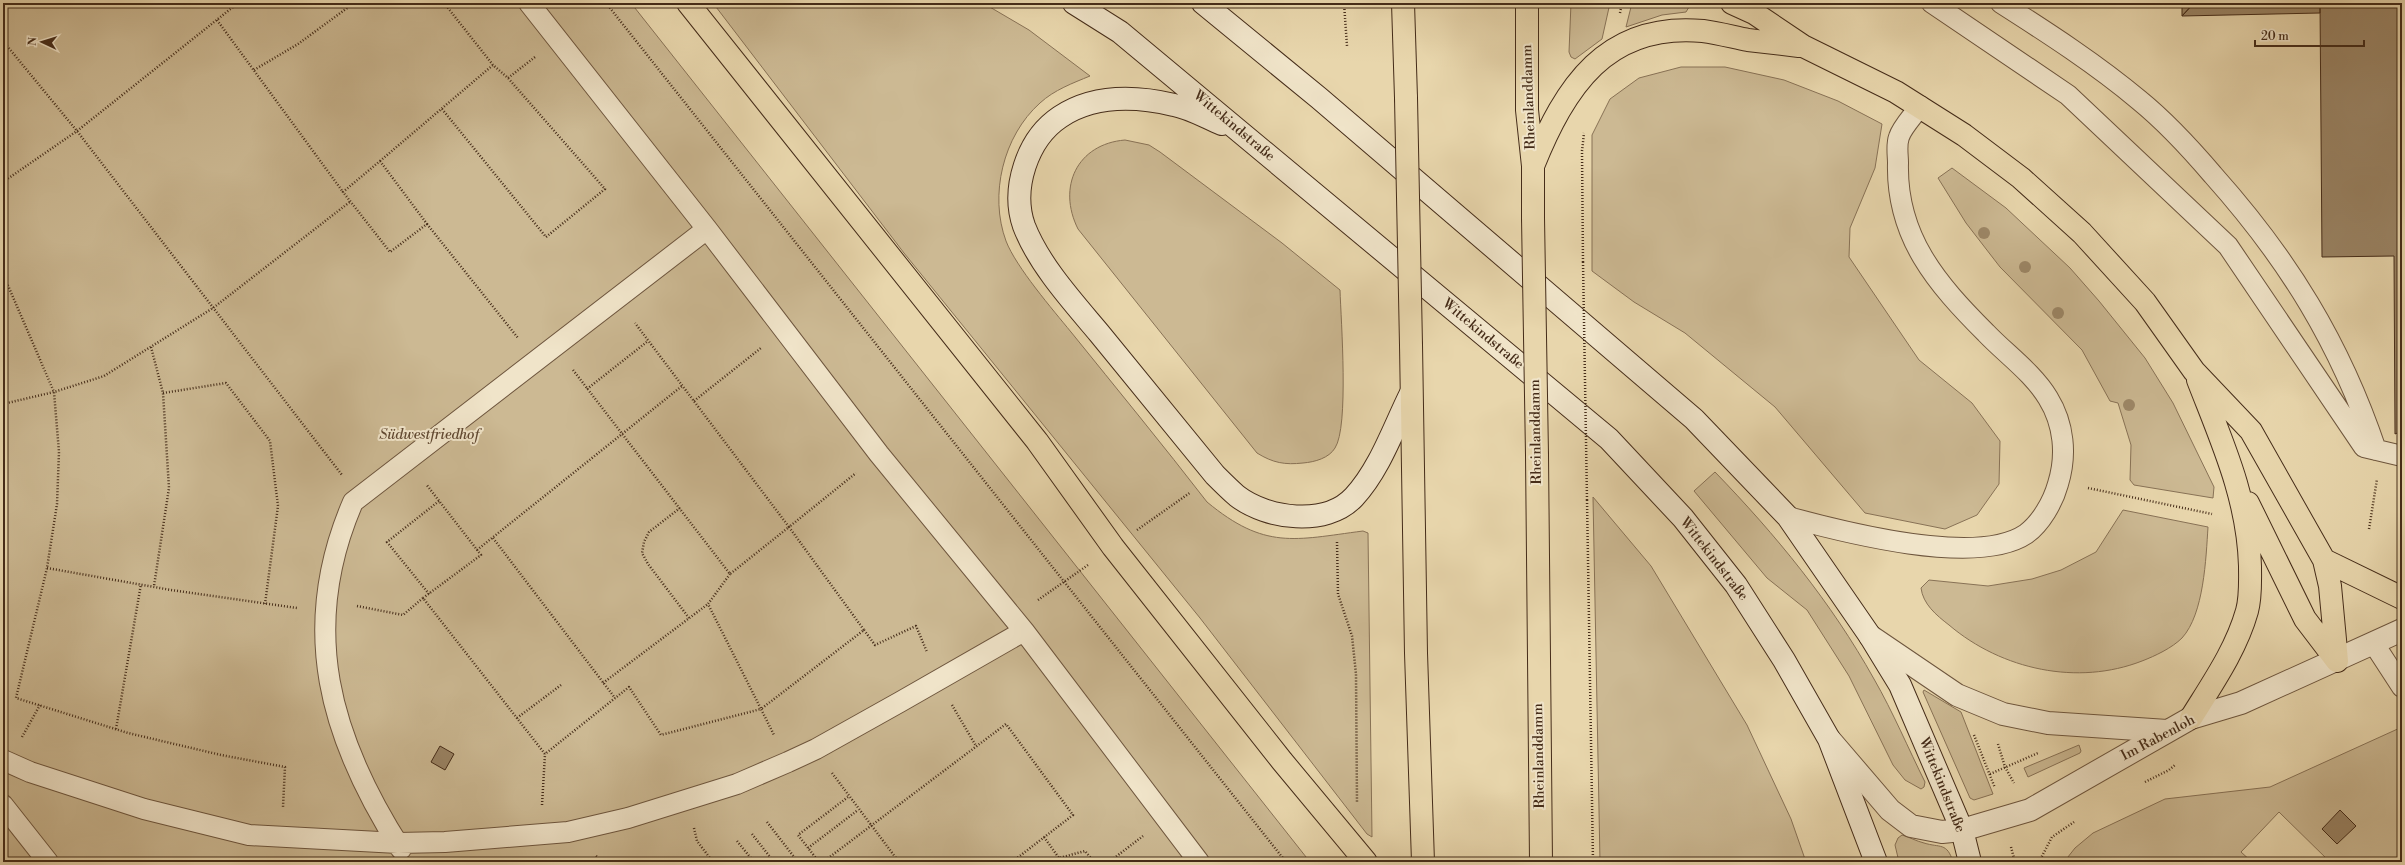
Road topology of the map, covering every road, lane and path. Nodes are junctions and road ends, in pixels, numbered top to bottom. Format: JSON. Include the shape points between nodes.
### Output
{"nodes":[{"id":1,"x":238,"y":3,"type":"edge"},
{"id":2,"x":354,"y":3,"type":"edge"},
{"id":3,"x":444,"y":3,"type":"edge"},
{"id":4,"x":529,"y":3,"type":"edge"},
{"id":5,"x":606,"y":3,"type":"edge"},
{"id":6,"x":688,"y":3,"type":"edge"},
{"id":7,"x":1074,"y":3,"type":"edge"},
{"id":8,"x":1091,"y":3,"type":"edge"},
{"id":9,"x":1203,"y":3,"type":"edge"},
{"id":10,"x":1344,"y":3,"type":"edge"},
{"id":11,"x":1403,"y":3,"type":"edge"},
{"id":12,"x":1527,"y":3,"type":"edge"},
{"id":13,"x":1732,"y":3,"type":"edge"},
{"id":14,"x":1932,"y":3,"type":"edge"},
{"id":15,"x":2001,"y":3,"type":"edge"},
{"id":16,"x":216,"y":20,"type":"junction"},
{"id":17,"x":1120,"y":32,"type":"junction"},
{"id":18,"x":557,"y":39,"type":"junction"},
{"id":19,"x":3,"y":41,"type":"edge"},
{"id":20,"x":1347,"y":46,"type":"dead end"},
{"id":21,"x":1803,"y":46,"type":"junction"},
{"id":22,"x":493,"y":65,"type":"junction"},
{"id":23,"x":254,"y":70,"type":"junction"},
{"id":24,"x":508,"y":78,"type":"junction"},
{"id":25,"x":1920,"y":106,"type":"junction"},
{"id":26,"x":442,"y":109,"type":"junction"},
{"id":27,"x":1586,"y":127,"type":"dead end"},
{"id":28,"x":77,"y":131,"type":"junction"},
{"id":29,"x":1244,"y":134,"type":"junction"},
{"id":30,"x":380,"y":161,"type":"junction"},
{"id":31,"x":1533,"y":166,"type":"junction"},
{"id":32,"x":3,"y":182,"type":"edge"},
{"id":33,"x":343,"y":192,"type":"junction"},
{"id":34,"x":350,"y":201,"type":"junction"},
{"id":35,"x":428,"y":224,"type":"junction"},
{"id":36,"x":707,"y":229,"type":"junction"},
{"id":37,"x":3,"y":274,"type":"edge"},
{"id":38,"x":616,"y":298,"type":"junction"},
{"id":39,"x":213,"y":308,"type":"junction"},
{"id":40,"x":785,"y":330,"type":"junction"},
{"id":41,"x":648,"y":341,"type":"junction"},
{"id":42,"x":151,"y":346,"type":"junction"},
{"id":43,"x":554,"y":346,"type":"junction"},
{"id":44,"x":535,"y":360,"type":"junction"},
{"id":45,"x":2194,"y":371,"type":"junction"},
{"id":46,"x":682,"y":386,"type":"junction"},
{"id":47,"x":587,"y":389,"type":"junction"},
{"id":48,"x":54,"y":392,"type":"junction"},
{"id":49,"x":163,"y":393,"type":"junction"},
{"id":50,"x":1411,"y":393,"type":"junction"},
{"id":51,"x":694,"y":401,"type":"junction"},
{"id":52,"x":3,"y":404,"type":"edge"},
{"id":53,"x":623,"y":435,"type":"junction"},
{"id":54,"x":2376,"y":450,"type":"junction"},
{"id":55,"x":879,"y":454,"type":"junction"},
{"id":56,"x":2402,"y":456,"type":"edge"},
{"id":57,"x":407,"y":460,"type":"junction"},
{"id":58,"x":1215,"y":475,"type":"junction"},
{"id":59,"x":2059,"y":482,"type":"junction"},
{"id":60,"x":2239,"y":489,"type":"junction"},
{"id":61,"x":359,"y":497,"type":"junction"},
{"id":62,"x":2374,"y":498,"type":"dead end"},
{"id":63,"x":439,"y":501,"type":"junction"},
{"id":64,"x":680,"y":508,"type":"junction"},
{"id":65,"x":1334,"y":511,"type":"junction"},
{"id":66,"x":2216,"y":514,"type":"dead end"},
{"id":67,"x":1788,"y":517,"type":"junction"},
{"id":68,"x":789,"y":527,"type":"junction"},
{"id":69,"x":2369,"y":529,"type":"dead end"},
{"id":70,"x":492,"y":538,"type":"junction"},
{"id":71,"x":1113,"y":547,"type":"junction"},
{"id":72,"x":477,"y":550,"type":"junction"},
{"id":73,"x":2324,"y":560,"type":"junction"},
{"id":74,"x":47,"y":568,"type":"junction"},
{"id":75,"x":730,"y":574,"type":"junction"},
{"id":76,"x":1063,"y":582,"type":"junction"},
{"id":77,"x":141,"y":584,"type":"junction"},
{"id":78,"x":154,"y":586,"type":"junction"},
{"id":79,"x":429,"y":594,"type":"junction"},
{"id":80,"x":423,"y":598,"type":"junction"},
{"id":81,"x":2402,"y":598,"type":"edge"},
{"id":82,"x":265,"y":604,"type":"junction"},
{"id":83,"x":708,"y":604,"type":"junction"},
{"id":84,"x":325,"y":606,"type":"junction"},
{"id":85,"x":689,"y":618,"type":"junction"},
{"id":86,"x":1018,"y":624,"type":"junction"},
{"id":87,"x":916,"y":626,"type":"dead end"},
{"id":88,"x":864,"y":630,"type":"junction"},
{"id":89,"x":2402,"y":630,"type":"edge"},
{"id":90,"x":1870,"y":636,"type":"junction"},
{"id":91,"x":2374,"y":644,"type":"junction"},
{"id":92,"x":2337,"y":661,"type":"junction"},
{"id":93,"x":937,"y":681,"type":"junction"},
{"id":94,"x":603,"y":683,"type":"junction"},
{"id":95,"x":561,"y":685,"type":"dead end"},
{"id":96,"x":2402,"y":687,"type":"edge"},
{"id":97,"x":615,"y":698,"type":"junction"},
{"id":98,"x":40,"y":705,"type":"junction"},
{"id":99,"x":761,"y":709,"type":"junction"},
{"id":100,"x":517,"y":718,"type":"junction"},
{"id":101,"x":2192,"y":718,"type":"junction"},
{"id":102,"x":116,"y":729,"type":"junction"},
{"id":103,"x":2168,"y":731,"type":"junction"},
{"id":104,"x":1973,"y":732,"type":"dead end"},
{"id":105,"x":1999,"y":736,"type":"dead end"},
{"id":106,"x":1829,"y":739,"type":"junction"},
{"id":107,"x":976,"y":746,"type":"junction"},
{"id":108,"x":816,"y":749,"type":"junction"},
{"id":109,"x":545,"y":754,"type":"junction"},
{"id":110,"x":6,"y":761,"type":"edge"},
{"id":111,"x":788,"y":762,"type":"junction"},
{"id":112,"x":1990,"y":774,"type":"dead end"},
{"id":113,"x":2015,"y":783,"type":"dead end"},
{"id":114,"x":848,"y":797,"type":"junction"},
{"id":115,"x":687,"y":800,"type":"junction"},
{"id":116,"x":3,"y":805,"type":"edge"},
{"id":117,"x":858,"y":810,"type":"junction"},
{"id":118,"x":1166,"y":818,"type":"junction"},
{"id":119,"x":767,"y":822,"type":"dead end"},
{"id":120,"x":870,"y":826,"type":"junction"},
{"id":121,"x":1962,"y":830,"type":"junction"},
{"id":122,"x":541,"y":834,"type":"junction"},
{"id":123,"x":752,"y":834,"type":"dead end"},
{"id":124,"x":281,"y":836,"type":"junction"},
{"id":125,"x":1044,"y":838,"type":"junction"},
{"id":126,"x":737,"y":841,"type":"dead end"},
{"id":127,"x":1348,"y":841,"type":"junction"},
{"id":128,"x":400,"y":846,"type":"junction"},
{"id":129,"x":808,"y":848,"type":"junction"},
{"id":130,"x":48,"y":862,"type":"edge"},
{"id":131,"x":713,"y":862,"type":"edge"},
{"id":132,"x":754,"y":862,"type":"edge"},
{"id":133,"x":774,"y":862,"type":"edge"},
{"id":134,"x":798,"y":862,"type":"edge"},
{"id":135,"x":819,"y":862,"type":"edge"},
{"id":136,"x":823,"y":862,"type":"edge"},
{"id":137,"x":899,"y":862,"type":"edge"},
{"id":138,"x":1012,"y":862,"type":"edge"},
{"id":139,"x":1094,"y":862,"type":"edge"},
{"id":140,"x":1109,"y":862,"type":"edge"},
{"id":141,"x":1199,"y":862,"type":"edge"},
{"id":142,"x":1286,"y":862,"type":"edge"},
{"id":143,"x":1366,"y":862,"type":"edge"},
{"id":144,"x":1423,"y":862,"type":"edge"},
{"id":145,"x":1541,"y":862,"type":"edge"},
{"id":146,"x":1593,"y":862,"type":"edge"},
{"id":147,"x":1876,"y":862,"type":"edge"},
{"id":148,"x":1970,"y":862,"type":"edge"}],
"edges":[{"from":1,"to":16,"type":"path"},
{"from":2,"to":23,"type":"path","via":[[298,44]]},
{"from":3,"to":22,"type":"path"},
{"from":4,"to":18,"type":"lane"},
{"from":5,"to":76,"type":"path"},
{"from":6,"to":71,"type":"main road","via":[[1037,441]]},
{"from":7,"to":17,"type":"main road","name":"Wittekindstraße"},
{"from":8,"to":17,"type":"main road"},
{"from":9,"to":67,"type":"main road","name":"Wittekindstraße","via":[[1325,103],[1694,419]]},
{"from":10,"to":20,"type":"path"},
{"from":11,"to":50,"type":"main road","bridge":true},
{"from":12,"to":31,"type":"main road","name":"Rheinlanddamm","via":[[1527,110]]},
{"from":13,"to":21,"type":"main road","via":[[1754,13]]},
{"from":14,"to":54,"type":"lane","via":[[2068,95],[2228,246],[2364,447]]},
{"from":15,"to":54,"type":"lane","via":[[2072,50],[2139,100],[2175,132],[2238,203],[2304,295],[2334,347],[2359,400]]},
{"from":16,"to":23,"type":"path"},
{"from":16,"to":28,"type":"path"},
{"from":17,"to":29,"type":"main road","name":"Wittekindstraße"},
{"from":18,"to":24,"type":"path"},
{"from":18,"to":36,"type":"lane"},
{"from":19,"to":28,"type":"path"},
{"from":21,"to":25,"type":"main road"},
{"from":21,"to":31,"type":"main road","via":[[1703,31],[1670,31],[1641,38],[1618,48],[1594,63],[1576,82],[1550,124]]},
{"from":22,"to":24,"type":"path"},
{"from":22,"to":26,"type":"path"},
{"from":23,"to":33,"type":"path"},
{"from":24,"to":26,"type":"path","via":[[605,189],[546,237]]},
{"from":25,"to":45,"type":"main road","via":[[2021,178],[2082,233],[2145,302]]},
{"from":25,"to":59,"type":"lane","via":[[1899,137],[1897,184],[1904,220],[1916,247],[1947,292],[1986,334],[2029,374],[2048,398],[2060,424],[2063,449]]},
{"from":26,"to":30,"type":"path"},
{"from":27,"to":146,"type":"path","bridge":true,"via":[[1582,151],[1583,262]]},
{"from":28,"to":32,"type":"path"},
{"from":28,"to":39,"type":"path"},
{"from":29,"to":58,"type":"main road","via":[[1175,105],[1128,99],[1101,100],[1074,108],[1054,121],[1036,141],[1021,183],[1019,204],[1024,226],[1050,273]]},
{"from":29,"to":106,"type":"main road","name":"Wittekindstraße","via":[[1609,439],[1683,518],[1736,585],[1784,660]]},
{"from":30,"to":33,"type":"path"},
{"from":30,"to":35,"type":"path"},
{"from":31,"to":145,"type":"main road","name":"Rheinlanddamm","bridge":true},
{"from":33,"to":34,"type":"path"},
{"from":34,"to":35,"type":"path","via":[[390,252]]},
{"from":34,"to":39,"type":"path"},
{"from":35,"to":44,"type":"path"},
{"from":36,"to":38,"type":"lane"},
{"from":36,"to":40,"type":"lane"},
{"from":37,"to":48,"type":"path"},
{"from":38,"to":41,"type":"path"},
{"from":38,"to":43,"type":"lane"},
{"from":39,"to":42,"type":"path"},
{"from":39,"to":61,"type":"path"},
{"from":40,"to":51,"type":"path"},
{"from":40,"to":55,"type":"lane"},
{"from":41,"to":46,"type":"path"},
{"from":41,"to":47,"type":"path"},
{"from":42,"to":48,"type":"path","via":[[104,376]]},
{"from":42,"to":49,"type":"path"},
{"from":43,"to":44,"type":"lane"},
{"from":43,"to":47,"type":"path"},
{"from":44,"to":57,"type":"lane"},
{"from":45,"to":60,"type":"main road"},
{"from":45,"to":73,"type":"main road","via":[[2251,431]]},
{"from":46,"to":51,"type":"path"},
{"from":46,"to":53,"type":"path"},
{"from":47,"to":53,"type":"path"},
{"from":48,"to":52,"type":"path"},
{"from":48,"to":74,"type":"path","via":[[58,452],[57,504]]},
{"from":49,"to":78,"type":"path","via":[[169,488]]},
{"from":49,"to":82,"type":"path","via":[[226,383],[270,442],[278,506]]},
{"from":50,"to":65,"type":"main road","via":[[1364,484],[1353,499]]},
{"from":50,"to":144,"type":"main road"},
{"from":51,"to":68,"type":"path"},
{"from":53,"to":64,"type":"path"},
{"from":53,"to":70,"type":"path"},
{"from":54,"to":56,"type":"lane"},
{"from":55,"to":68,"type":"path"},
{"from":55,"to":86,"type":"lane"},
{"from":57,"to":61,"type":"lane"},
{"from":57,"to":63,"type":"path"},
{"from":58,"to":65,"type":"main road","via":[[1238,497],[1287,516],[1318,515]]},
{"from":58,"to":71,"type":"path"},
{"from":59,"to":66,"type":"path"},
{"from":59,"to":67,"type":"lane","via":[[2043,516],[2026,534],[2002,544],[1967,548],[1877,539]]},
{"from":60,"to":92,"type":"main road","via":[[2255,514],[2305,620]]},
{"from":60,"to":101,"type":"main road","via":[[2249,546],[2248,609],[2239,636]]},
{"from":61,"to":84,"type":"lane","via":[[353,502],[343,524]]},
{"from":62,"to":69,"type":"path"},
{"from":63,"to":72,"type":"path"},
{"from":63,"to":79,"type":"path","via":[[387,542]]},
{"from":64,"to":75,"type":"path"},
{"from":64,"to":85,"type":"path","via":[[649,532],[642,553]]},
{"from":65,"to":127,"type":"path","via":[[1338,594],[1352,636],[1356,674],[1357,819]]},
{"from":67,"to":90,"type":"main road","name":"Wittekindstraße"},
{"from":68,"to":75,"type":"path"},
{"from":68,"to":88,"type":"path"},
{"from":70,"to":72,"type":"path"},
{"from":70,"to":94,"type":"path"},
{"from":71,"to":76,"type":"path"},
{"from":71,"to":127,"type":"main road"},
{"from":72,"to":79,"type":"path","via":[[481,555]]},
{"from":73,"to":81,"type":"main road"},
{"from":73,"to":92,"type":"main road","via":[[2330,586]]},
{"from":74,"to":77,"type":"path"},
{"from":74,"to":98,"type":"path","via":[[16,698]]},
{"from":75,"to":83,"type":"path"},
{"from":76,"to":86,"type":"path"},
{"from":76,"to":142,"type":"path"},
{"from":77,"to":78,"type":"path"},
{"from":77,"to":102,"type":"path"},
{"from":78,"to":82,"type":"path"},
{"from":79,"to":80,"type":"path"},
{"from":80,"to":84,"type":"path","via":[[403,614]]},
{"from":80,"to":100,"type":"path"},
{"from":82,"to":84,"type":"path"},
{"from":83,"to":85,"type":"path"},
{"from":83,"to":99,"type":"path"},
{"from":84,"to":128,"type":"lane","via":[[324,642],[334,709],[361,779]]},
{"from":85,"to":94,"type":"path"},
{"from":86,"to":93,"type":"lane"},
{"from":86,"to":118,"type":"lane"},
{"from":87,"to":88,"type":"path","via":[[875,645]]},
{"from":88,"to":99,"type":"path"},
{"from":89,"to":91,"type":"main road","name":"Im Rabenloh"},
{"from":90,"to":103,"type":"main road","via":[[1957,695],[2003,714],[2048,724]]},
{"from":90,"to":121,"type":"main road","name":"Wittekindstraße","via":[[1900,685]]},
{"from":91,"to":92,"type":"main road","name":"Im Rabenloh"},
{"from":91,"to":96,"type":"lane"},
{"from":92,"to":101,"type":"main road","name":"Im Rabenloh","via":[[2241,703]]},
{"from":93,"to":107,"type":"path"},
{"from":93,"to":108,"type":"lane"},
{"from":94,"to":97,"type":"path"},
{"from":95,"to":100,"type":"path"},
{"from":97,"to":99,"type":"path","via":[[629,687],[661,735]]},
{"from":97,"to":109,"type":"path"},
{"from":98,"to":102,"type":"path"},
{"from":98,"to":110,"type":"path"},
{"from":99,"to":111,"type":"path"},
{"from":100,"to":109,"type":"path"},
{"from":101,"to":103,"type":"main road","name":"Im Rabenloh"},
{"from":102,"to":124,"type":"path","via":[[220,755],[285,767]]},
{"from":103,"to":121,"type":"main road","name":"Im Rabenloh","via":[[2030,810]]},
{"from":104,"to":112,"type":"path"},
{"from":105,"to":113,"type":"path","via":[[1999,749]]},
{"from":106,"to":121,"type":"main road","name":"Im Rabenloh","via":[[1890,810],[1911,826],[1942,832]]},
{"from":106,"to":147,"type":"main road","name":"Wittekindstraße"},
{"from":107,"to":120,"type":"path"},
{"from":107,"to":125,"type":"path","via":[[1006,724],[1073,815]]},
{"from":108,"to":111,"type":"lane"},
{"from":108,"to":114,"type":"path"},
{"from":109,"to":122,"type":"path"},
{"from":110,"to":124,"type":"lane","via":[[144,810],[249,835]]},
{"from":111,"to":115,"type":"lane","via":[[737,784]]},
{"from":114,"to":117,"type":"path"},
{"from":114,"to":129,"type":"path","via":[[798,836]]},
{"from":115,"to":122,"type":"lane","via":[[621,820],[568,832]]},
{"from":115,"to":131,"type":"path","via":[[697,841]]},
{"from":116,"to":130,"type":"lane"},
{"from":117,"to":120,"type":"path"},
{"from":117,"to":129,"type":"path"},
{"from":118,"to":140,"type":"path"},
{"from":118,"to":141,"type":"lane"},
{"from":119,"to":134,"type":"path"},
{"from":120,"to":136,"type":"path"},
{"from":120,"to":137,"type":"path"},
{"from":121,"to":148,"type":"main road","name":"Wittekindstraße"},
{"from":122,"to":128,"type":"lane"},
{"from":123,"to":133,"type":"path"},
{"from":124,"to":128,"type":"lane"},
{"from":125,"to":138,"type":"path"},
{"from":125,"to":139,"type":"path","via":[[1059,858],[1085,851]]},
{"from":126,"to":132,"type":"path"},
{"from":127,"to":143,"type":"main road"},
{"from":129,"to":135,"type":"path"}]}
